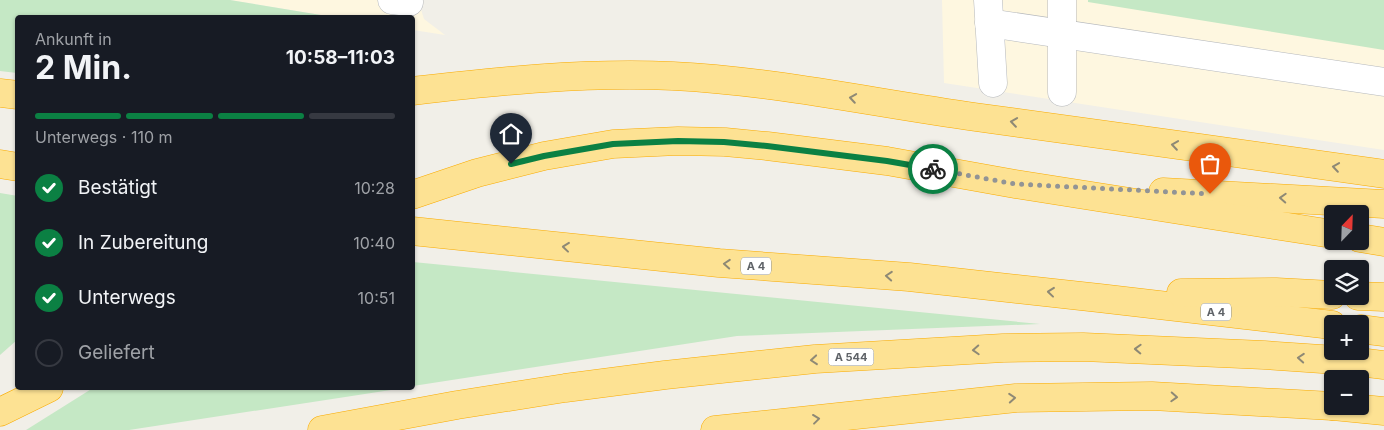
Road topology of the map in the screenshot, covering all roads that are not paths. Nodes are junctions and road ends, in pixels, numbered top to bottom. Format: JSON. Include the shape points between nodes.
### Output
{"nodes":[{"id":1,"x":1062,"y":0,"type":"edge"},
{"id":2,"x":989,"y":12,"type":"edge"},
{"id":3,"x":1063,"y":34,"type":"junction"},
{"id":4,"x":1384,"y":82,"type":"edge"},
{"id":5,"x":993,"y":83,"type":"dead end"},
{"id":6,"x":415,"y":91,"type":"edge"},
{"id":7,"x":1062,"y":92,"type":"dead end"},
{"id":8,"x":0,"y":93,"type":"edge"},
{"id":9,"x":15,"y":95,"type":"edge"},
{"id":10,"x":0,"y":164,"type":"edge"},
{"id":11,"x":15,"y":166,"type":"edge"},
{"id":12,"x":1384,"y":174,"type":"edge"},
{"id":13,"x":1015,"y":184,"type":"junction"},
{"id":14,"x":415,"y":194,"type":"edge"},
{"id":15,"x":1384,"y":204,"type":"edge"},
{"id":16,"x":415,"y":231,"type":"edge"},
{"id":17,"x":1324,"y":233,"type":"edge"},
{"id":18,"x":1369,"y":240,"type":"edge"},
{"id":19,"x":1384,"y":242,"type":"edge"},
{"id":20,"x":1324,"y":295,"type":"edge"},
{"id":21,"x":1369,"y":297,"type":"edge"},
{"id":22,"x":1099,"y":298,"type":"junction"},
{"id":23,"x":1384,"y":298,"type":"edge"},
{"id":24,"x":1324,"y":324,"type":"edge"},
{"id":25,"x":1369,"y":330,"type":"edge"},
{"id":26,"x":1384,"y":332,"type":"edge"},
{"id":27,"x":1384,"y":365,"type":"edge"},
{"id":28,"x":45,"y":390,"type":"edge"},
{"id":29,"x":1324,"y":406,"type":"edge"},
{"id":30,"x":1369,"y":410,"type":"edge"},
{"id":31,"x":1384,"y":411,"type":"edge"},
{"id":32,"x":0,"y":412,"type":"edge"},
{"id":33,"x":322,"y":430,"type":"edge"},
{"id":34,"x":715,"y":430,"type":"edge"}],
"edges":[{"from":1,"to":3,"type":"lane"},
{"from":2,"to":3,"type":"lane"},
{"from":2,"to":5,"type":"lane"},
{"from":3,"to":4,"type":"lane"},
{"from":3,"to":7,"type":"lane"},
{"from":12,"to":6,"type":"highway","one_way":true,"via":[[910,108],[759,83],[674,76],[584,76],[518,79]]},
{"from":8,"to":9,"type":"highway"},
{"from":10,"to":11,"type":"highway"},
{"from":13,"to":14,"type":"highway","via":[[887,161],[767,146],[678,141],[613,144],[544,156]]},
{"from":15,"to":13,"type":"highway","one_way":true},
{"from":13,"to":17,"type":"highway"},
{"from":22,"to":16,"type":"highway","number":"A 4","one_way":true},
{"from":18,"to":19,"type":"highway"},
{"from":20,"to":22,"type":"highway","via":[[1193,292]]},
{"from":21,"to":23,"type":"highway"},
{"from":22,"to":24,"type":"highway","number":"A 4"},
{"from":25,"to":26,"type":"highway"},
{"from":27,"to":33,"type":"highway","number":"A 544","one_way":true,"via":[[1264,355],[1083,347],[1003,348],[835,358],[565,388]]},
{"from":28,"to":32,"type":"highway"},
{"from":34,"to":29,"type":"highway","one_way":true,"via":[[1016,398],[1152,396]]},
{"from":30,"to":31,"type":"highway"}]}
